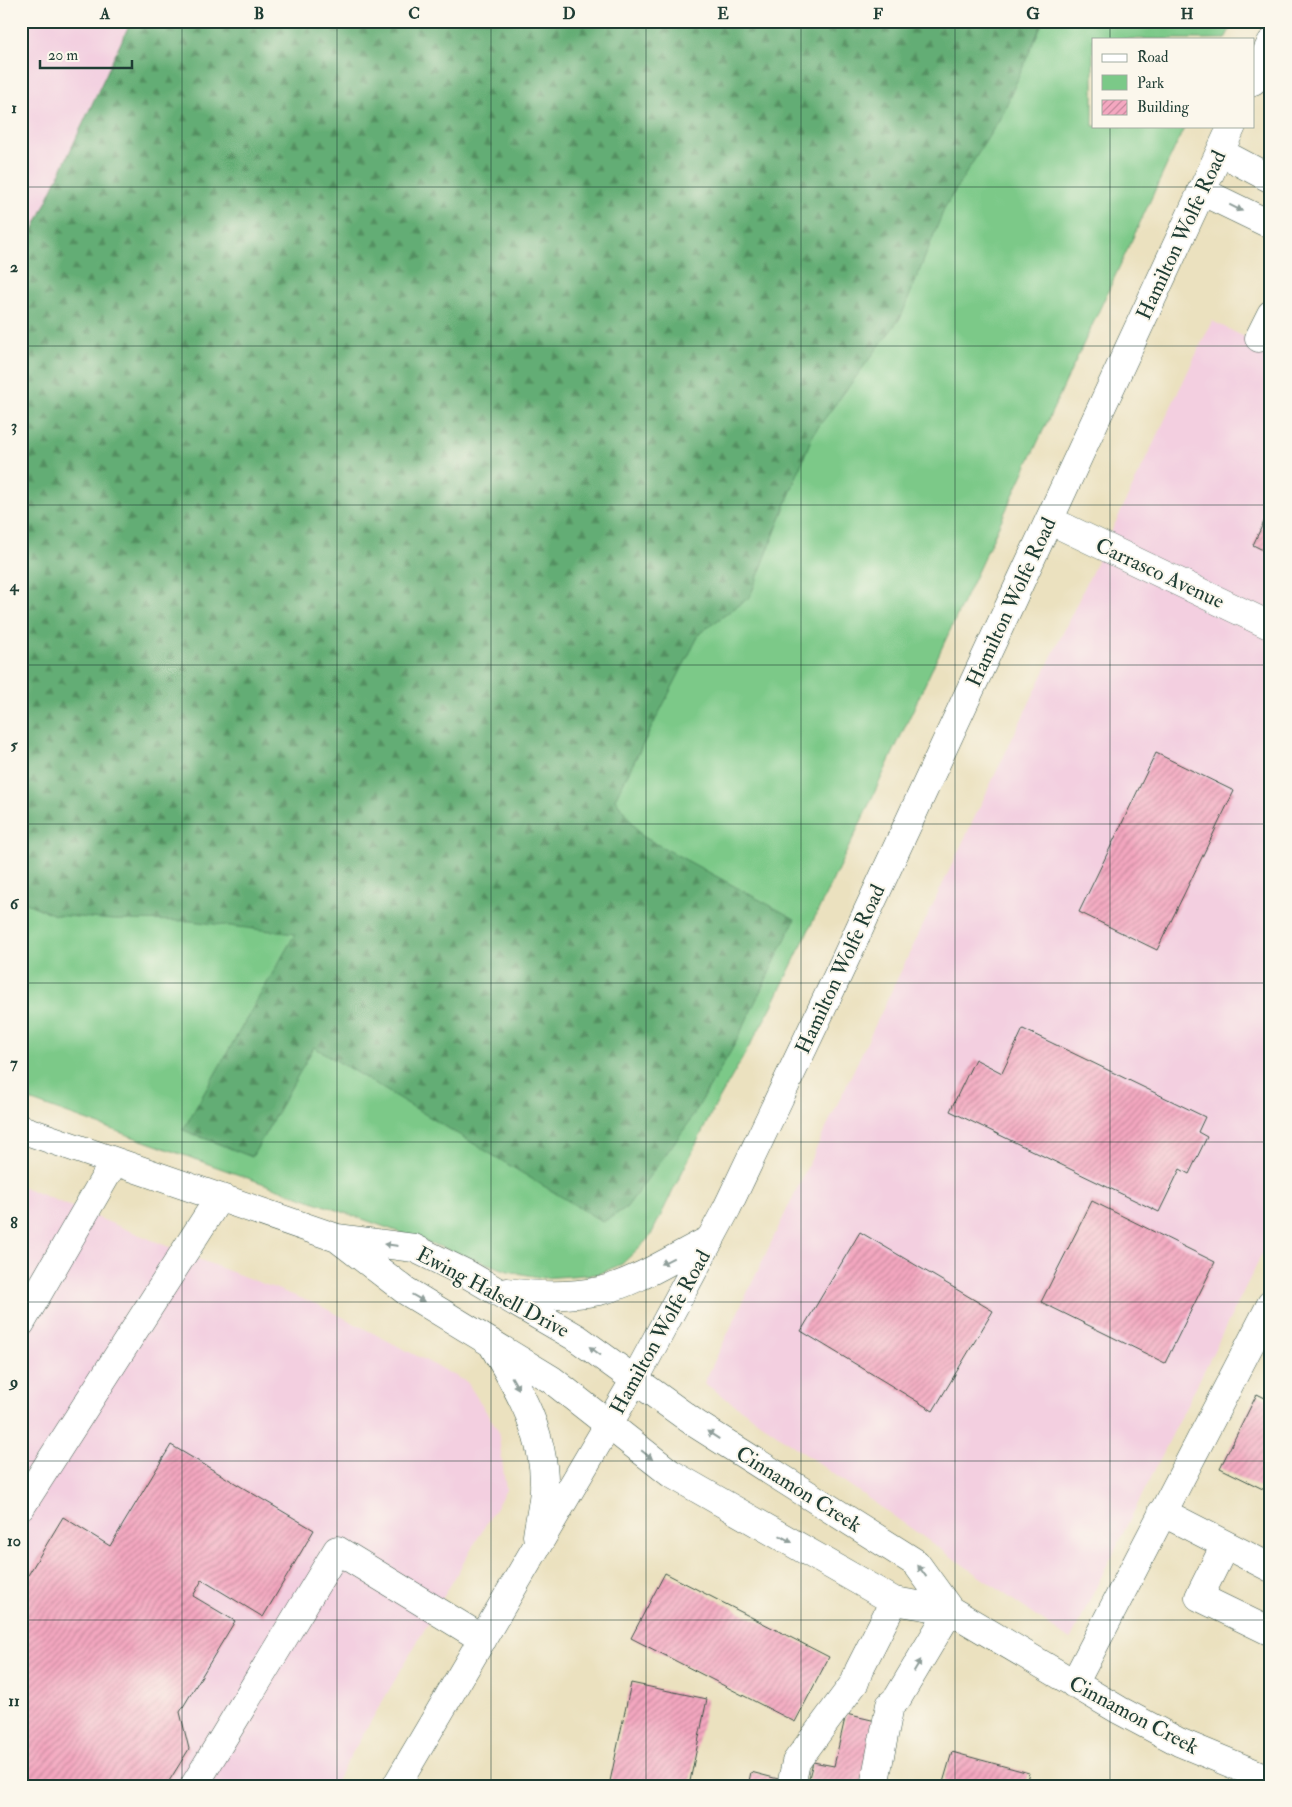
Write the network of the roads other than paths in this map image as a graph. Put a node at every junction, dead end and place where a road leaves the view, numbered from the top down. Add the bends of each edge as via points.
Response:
1 (1271, 43) edge
2 (1254, 79) edge
3 (1231, 128) edge
4 (1220, 152) junction
5 (1271, 179) edge
6 (1200, 191) junction
7 (1271, 225) edge
8 (1049, 520) junction
9 (1271, 626) edge
10 (21, 1129) edge
11 (114, 1162) junction
12 (219, 1198) junction
13 (337, 1238) junction
14 (710, 1239) junction
15 (497, 1291) junction
16 (1271, 1304) edge
17 (21, 1322) edge
18 (490, 1340) junction
19 (634, 1381) junction
20 (609, 1425) junction
21 (21, 1507) edge
22 (1162, 1512) junction
23 (1225, 1544) junction
24 (534, 1553) junction
25 (1271, 1568) edge
26 (894, 1601) junction
27 (950, 1610) junction
28 (1271, 1632) edge
29 (483, 1639) junction
30 (855, 1682) junction
31 (1074, 1684) junction
32 (890, 1705) junction
33 (1271, 1780) edge
34 (194, 1786) edge
35 (396, 1786) edge
36 (791, 1786) edge
37 (874, 1786) edge

1 - 2 street
3 - 4 street, Hamilton Wolfe Road
4 - 5 street
4 - 6 street, Hamilton Wolfe Road
6 -> 7 street
6 - 8 street, Hamilton Wolfe Road
8 - 9 street, Carrasco Avenue
8 - 14 street, Hamilton Wolfe Road via 840,970
10 - 11 street, Ewing Halsell Drive
11 - 12 street, Ewing Halsell Drive
11 - 17 street
12 - 13 street, Ewing Halsell Drive
12 - 21 street
15 -> 13 street, Ewing Halsell Drive via 414,1248
13 -> 18 street, Ewing Halsell Drive via 406,1291
14 -> 15 street via 599,1291 543,1297
14 - 19 street, Hamilton Wolfe Road
19 -> 15 street, Ewing Halsell Drive via 577,1338
16 - 22 street
18 - 20 street, Ewing Halsell Drive via 552,1380
18 -> 24 street via 529,1411 542,1450 544,1491
19 - 20 street, Hamilton Wolfe Road
27 -> 19 street, Cinnamon Creek via 916,1563 696,1424
20 - 24 street, Hamilton Wolfe Road
20 -> 26 street, Cinnamon Creek via 670,1473
22 - 23 street
22 - 31 street
23 - 25 street
23 - 28 street via 1199,1597
24 - 29 street, Hamilton Wolfe Road
26 - 27 street, Cinnamon Creek
26 - 30 street via 858,1670
27 - 31 street, Cinnamon Creek
32 -> 27 street via 897,1699
29 - 34 street via 337,1550
29 - 35 street, Hamilton Wolfe Road
30 - 32 street via 859,1689
30 - 36 street via 796,1762
31 - 33 street, Cinnamon Creek via 1178,1742
32 - 37 street

